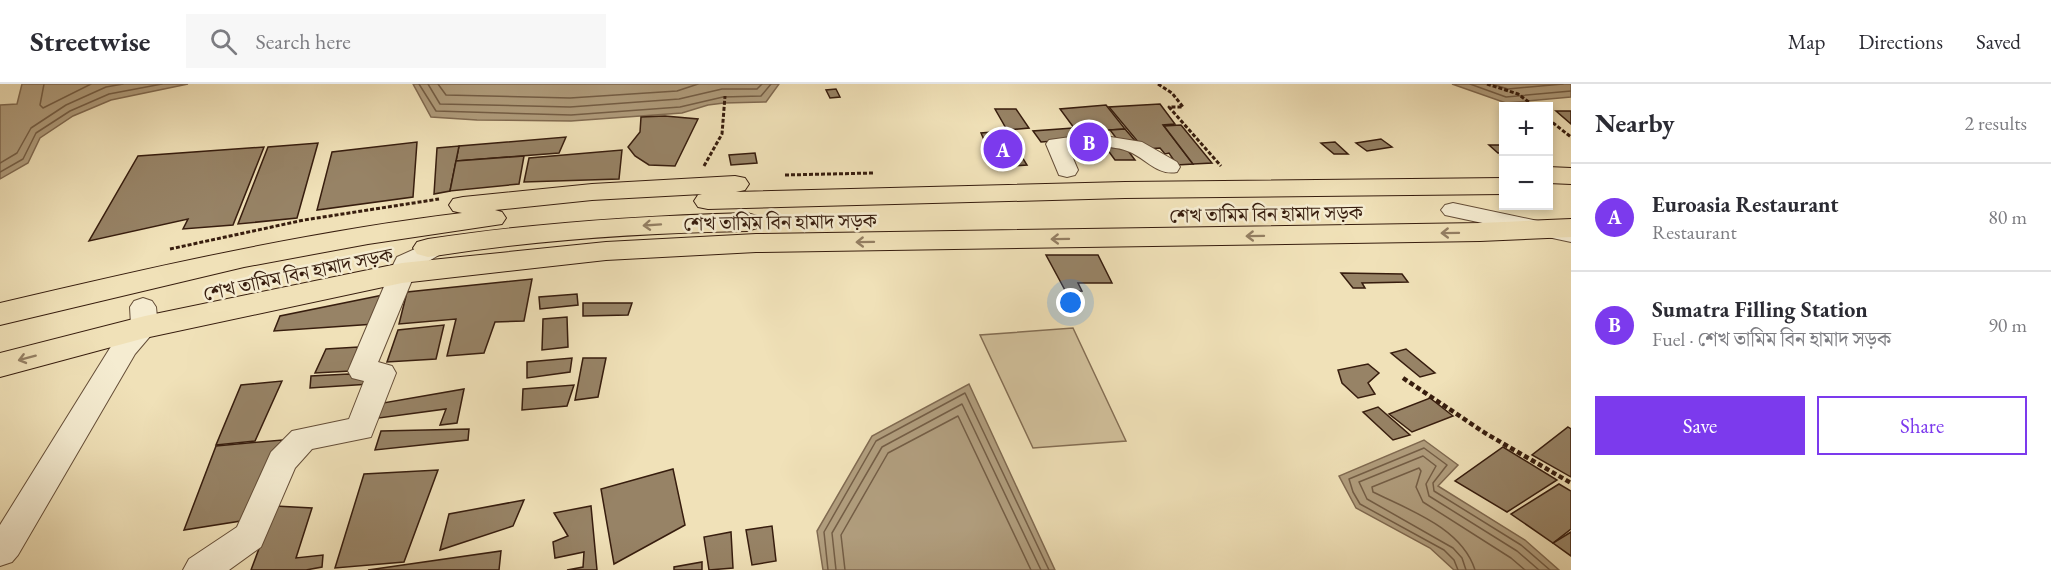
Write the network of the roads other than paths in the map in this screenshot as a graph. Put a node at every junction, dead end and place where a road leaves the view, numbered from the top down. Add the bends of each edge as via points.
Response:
1 (1169, 167) dead end
2 (1067, 170) dead end
3 (1499, 175) edge
4 (1553, 175) edge
5 (1571, 176) edge
6 (1499, 186) edge
7 (1553, 186) edge
8 (1571, 186) edge
9 (1571, 209) edge
10 (1453, 210) junction
11 (1571, 228) edge
12 (1534, 229) junction
13 (1571, 236) edge
14 (435, 247) junction
15 (402, 273) junction
16 (0, 298) edge
17 (0, 314) edge
18 (144, 317) junction
19 (0, 342) edge
20 (0, 365) edge
21 (0, 551) edge
22 (201, 570) edge

1 - 2 street via 1135,146 1092,140 1056,144
3 - 16 main road via 731,184 592,192 439,208 316,227
4 - 5 main road
6 - 17 main road, শেখ তামিম বিন হামাদ সড়ক via 1125,190 659,202 577,208 436,223 228,260
7 - 8 main road
9 - 10 main road, শেখ তামিম বিন হামাদ সড়ক
10 - 12 street
10 -> 14 main road, শেখ তামিম বিন হামাদ সড়ক via 669,224 581,229
11 - 12 main road
12 - 13 street
12 -> 15 main road via 756,243 606,251
14 - 15 street via 406,263
14 - 18 main road, শেখ তামিম বিন হামাদ সড়ক via 327,266
15 - 18 main road
15 - 22 street via 364,360 362,371 382,373 360,429 303,439 282,461 249,537
18 - 19 main road, শেখ তামিম বিন হামাদ সড়ক
18 -> 20 main road
18 - 21 street

